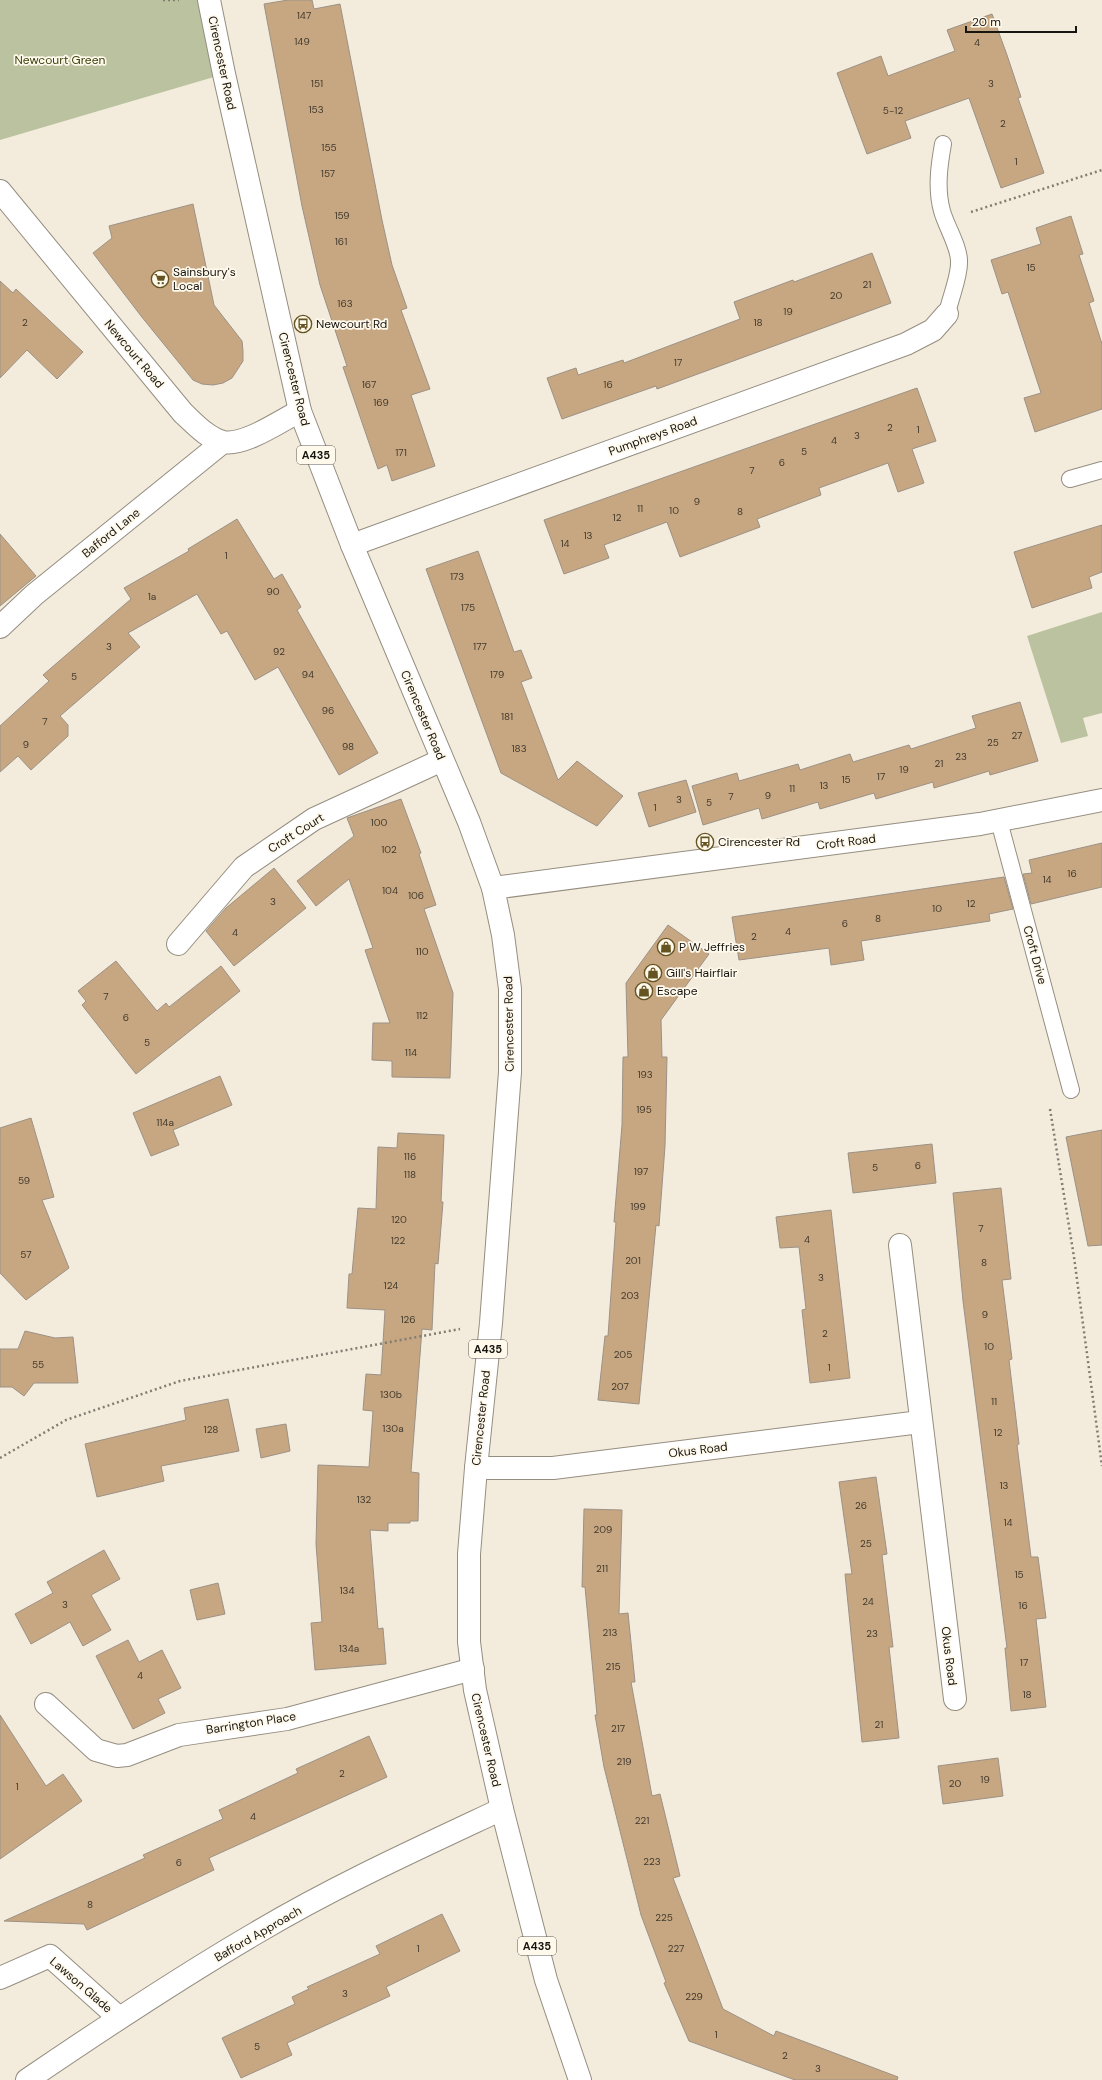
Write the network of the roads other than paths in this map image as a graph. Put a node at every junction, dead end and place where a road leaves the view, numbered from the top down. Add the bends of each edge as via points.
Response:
1 (209, 0) edge
2 (943, 144) dead end
3 (0, 191) edge
4 (947, 314) joint
5 (300, 411) junction
6 (223, 442) junction
7 (1102, 470) edge
8 (1070, 479) dead end
9 (352, 546) junction
10 (0, 627) edge
11 (442, 760) junction
12 (1102, 800) edge
13 (999, 821) junction
14 (493, 888) junction
15 (178, 944) dead end
16 (1071, 1090) dead end
17 (900, 1245) dead end
18 (920, 1422) junction
19 (476, 1468) junction
20 (472, 1669) junction
21 (955, 1699) dead end
22 (46, 1704) dead end
23 (502, 1809) junction
24 (0, 1978) edge
25 (118, 2017) junction
26 (27, 2080) edge
27 (580, 2080) edge

1 - 5 street, Cirencester Road / A435
2 - 4 lane via 938,183 942,211 960,259
3 - 6 street, Newcourt Road via 183,413 205,433
4 - 9 street, Pumphreys Road via 933,330 906,344
5 - 6 street via 246,440
5 - 9 street, Cirencester Road / A435
6 - 10 street, Bafford Lane via 34,595
7 - 8 lane
9 - 11 street, Cirencester Road / A435
11 - 14 street, Cirencester Road / A435 via 469,822
11 - 15 street, Croft Court via 314,819 244,867
12 - 13 street, Croft Road
13 - 14 street, Croft Road
13 - 16 lane, Croft Drive
14 - 19 street, Cirencester Road / A435 via 510,988 509,1098 491,1323
17 - 18 street, Okus Road
18 - 19 street, Okus Road via 552,1468
18 - 21 street, Okus Road
19 - 20 street, Cirencester Road / A435 via 470,1554
20 - 22 street, Barrington Place via 288,1719 179,1735 127,1755 117,1756 96,1750
20 - 23 street, Cirencester Road / A435
23 - 25 street, Bafford Approach via 375,1869 257,1932
23 - 27 street, Cirencester Road / A435 via 546,1980
24 - 25 street, Lawson Glade via 50,1956
25 - 26 street, Bafford Approach

